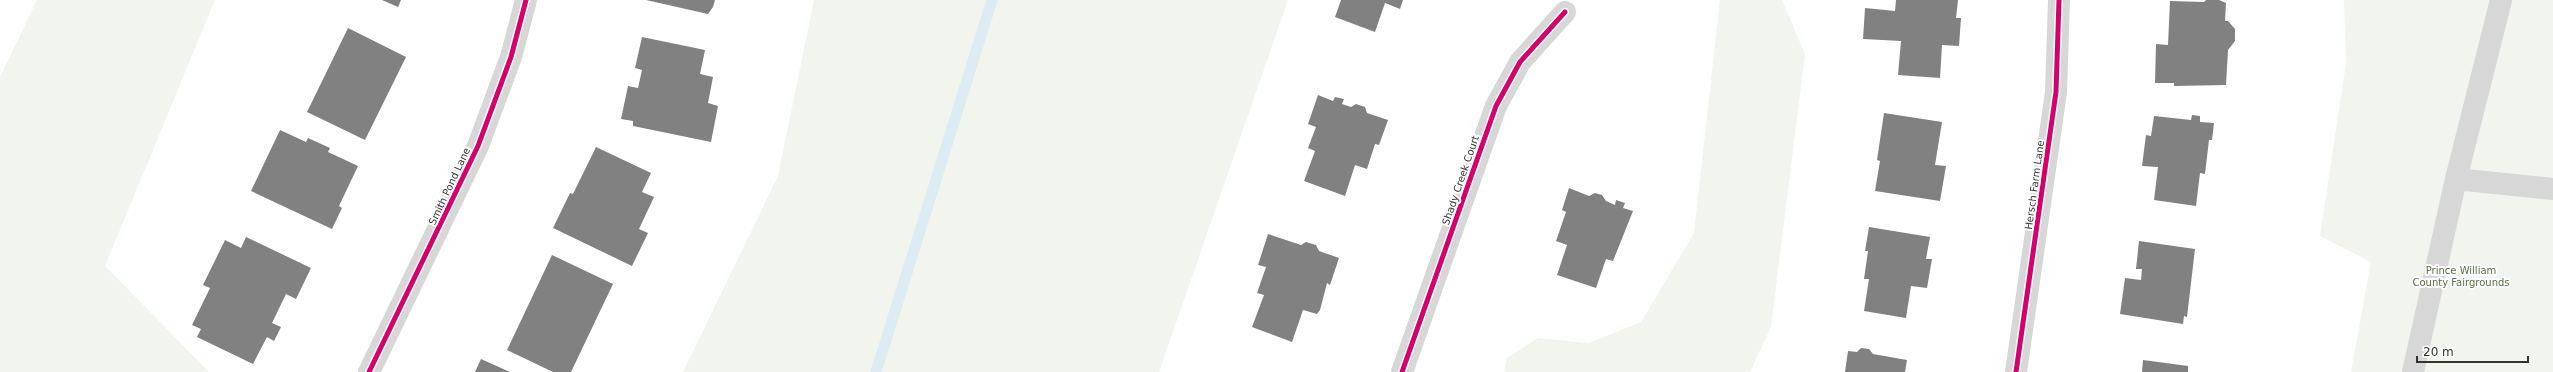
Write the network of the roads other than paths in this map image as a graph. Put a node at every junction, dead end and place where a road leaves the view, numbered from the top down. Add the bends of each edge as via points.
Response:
1 (526, 0) edge
2 (2060, 0) edge
3 (2501, 0) edge
4 (1565, 12) dead end
5 (2456, 179) junction
6 (2553, 190) edge
7 (369, 372) edge
8 (1402, 372) edge
9 (2016, 372) edge
10 (2412, 372) edge

1 - 7 street, Smith Pond Lane via 511,57 478,146
2 - 9 street, Hersch Farm Lane via 2056,92
3 - 5 street
4 - 8 street, Shady Creek Court via 1520,62 1496,106
5 - 6 street
5 - 10 street

